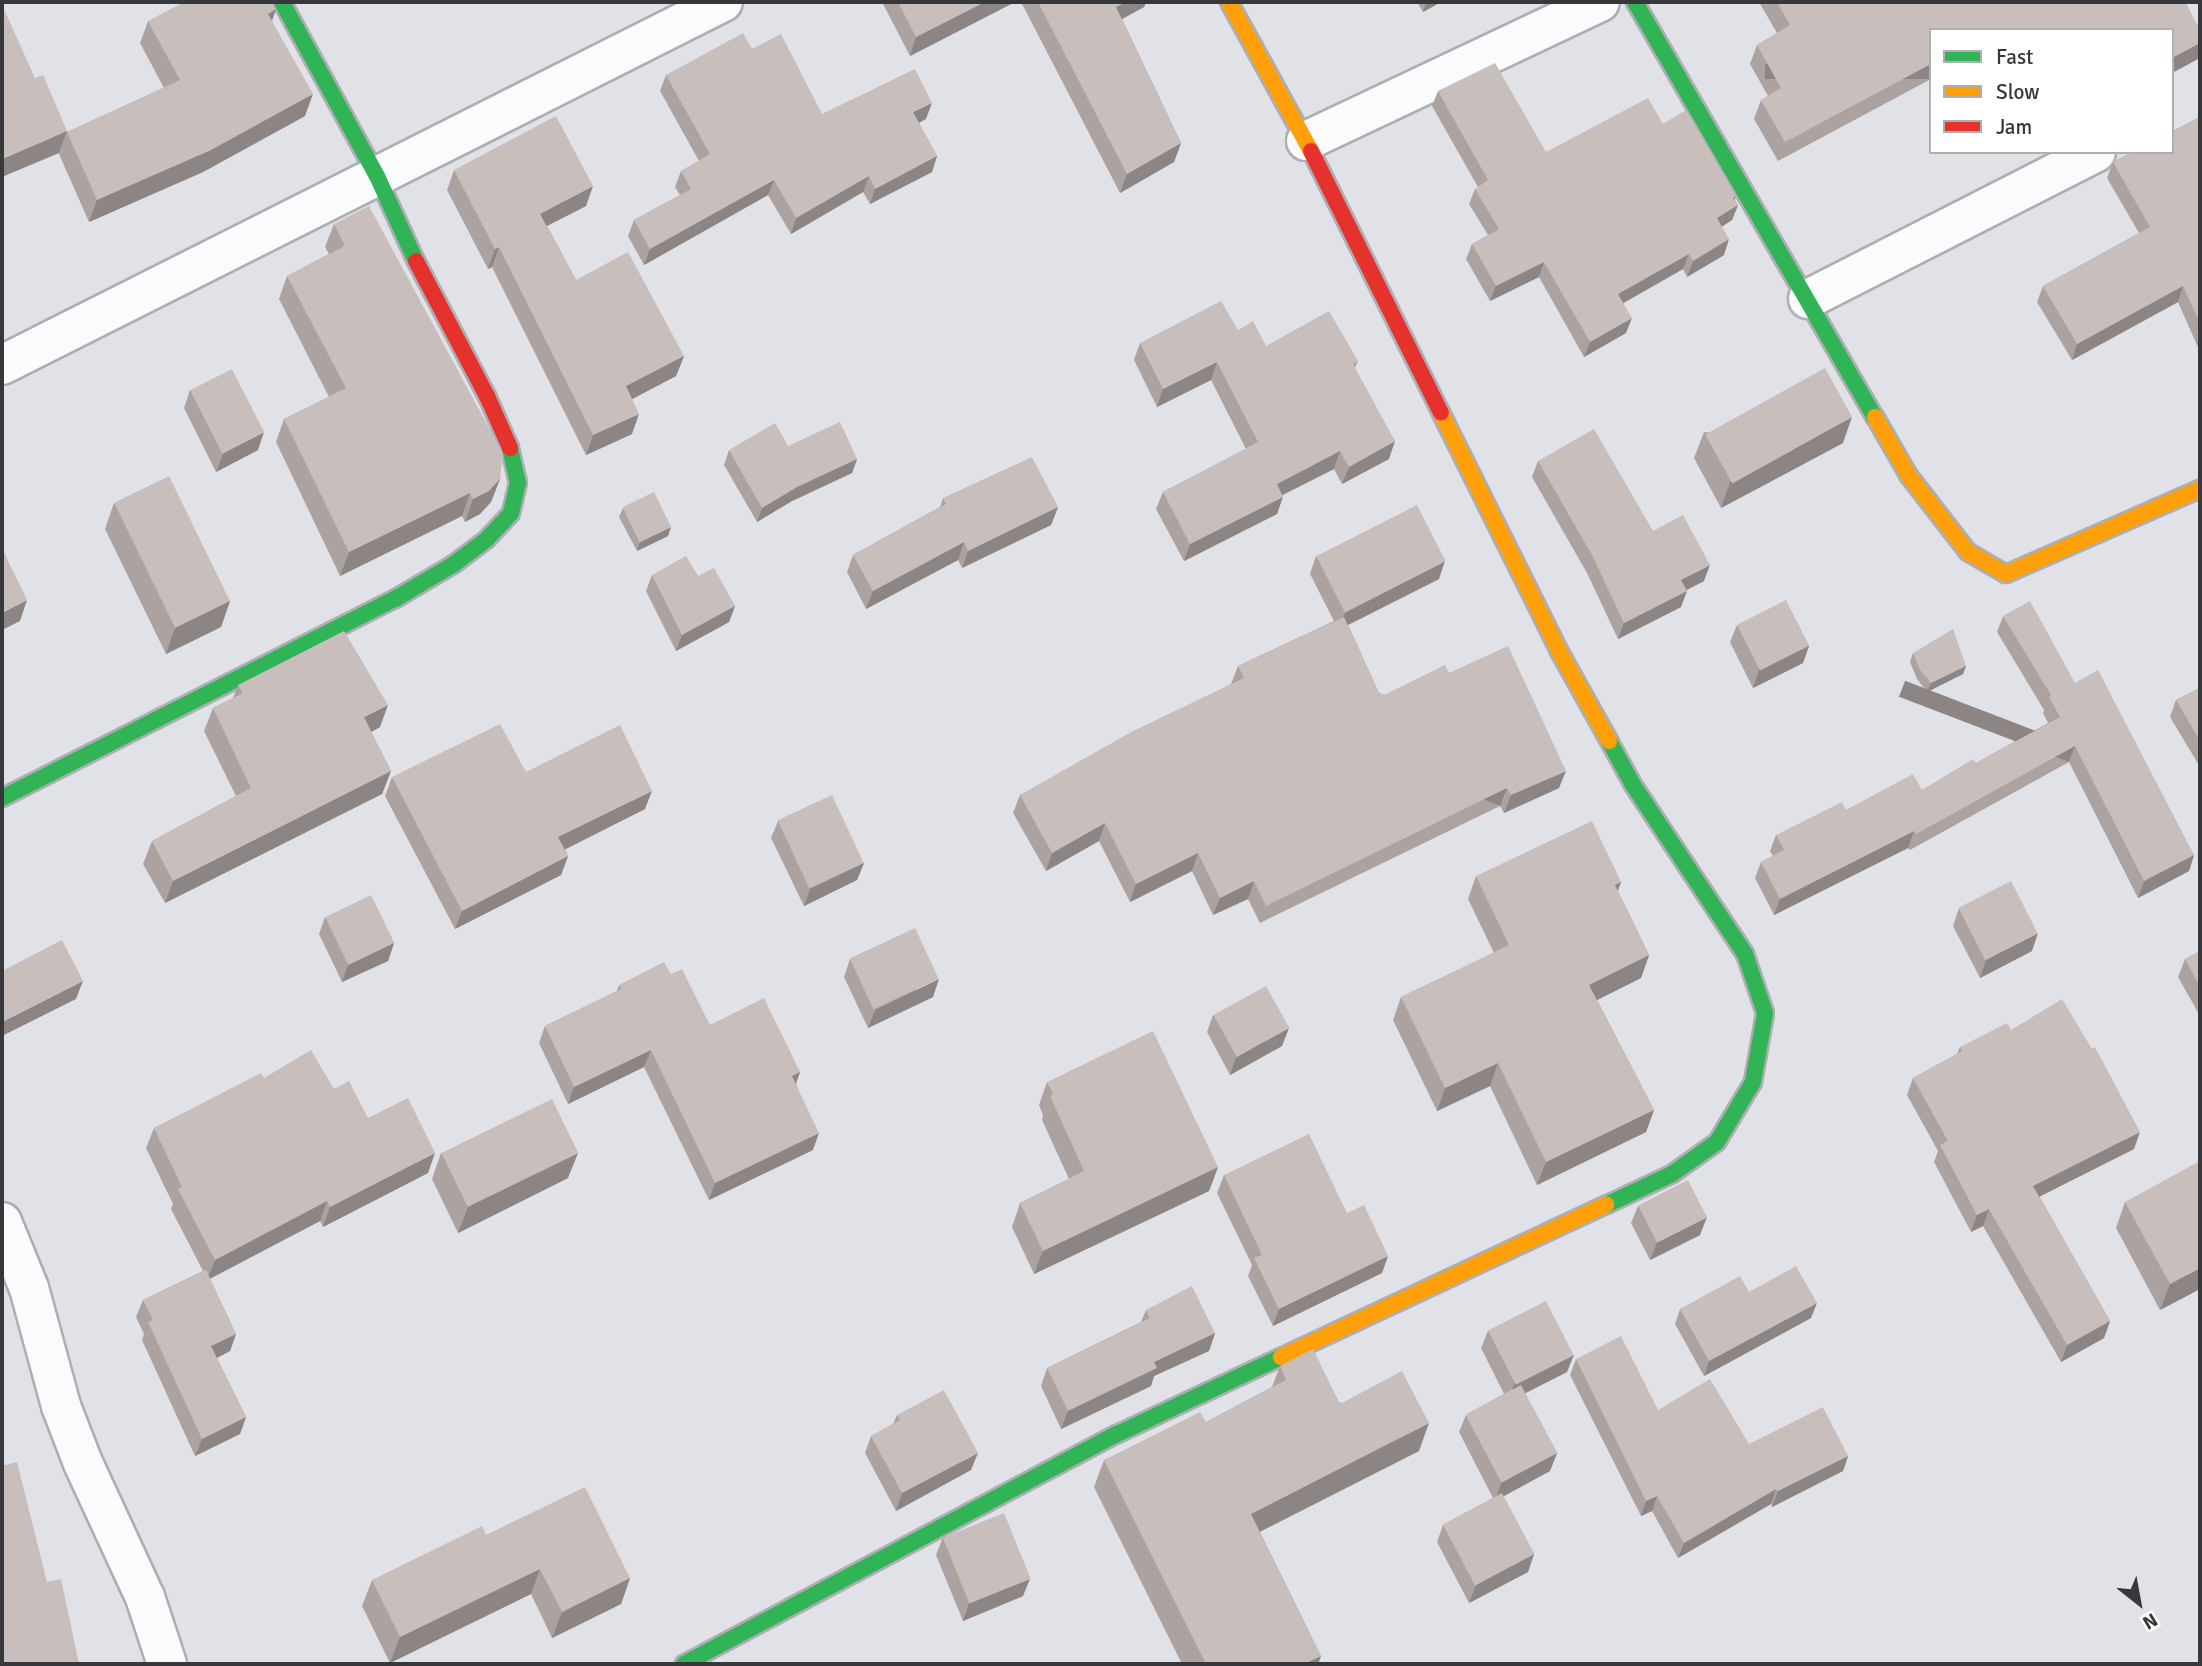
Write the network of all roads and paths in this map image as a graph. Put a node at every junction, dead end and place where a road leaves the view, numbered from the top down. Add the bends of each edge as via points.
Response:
1 (282, 2) edge
2 (723, 2) edge
3 (1229, 2) edge
4 (1600, 2) edge
5 (1635, 2) edge
6 (1306, 141) junction
7 (2092, 154) edge
8 (377, 176) junction
9 (1808, 299) junction
10 (2, 365) edge
11 (2200, 489) edge
12 (2, 798) edge
13 (2, 1222) edge
14 (167, 1664) edge
15 (684, 1664) edge

1 - 8 street
2 - 8 street
3 - 6 street
4 - 6 street
5 - 9 street
6 - 15 street via 1559,651 1632,783 1745,954 1765,1013 1753,1082 1717,1142 1672,1174 1115,1435
7 - 9 street
8 - 10 street
8 - 12 street via 430,293 510,448 518,483 511,513 454,564 395,599
9 - 11 street via 1909,476 1968,552 2006,574
13 - 14 street via 29,1288 61,1406 145,1597

